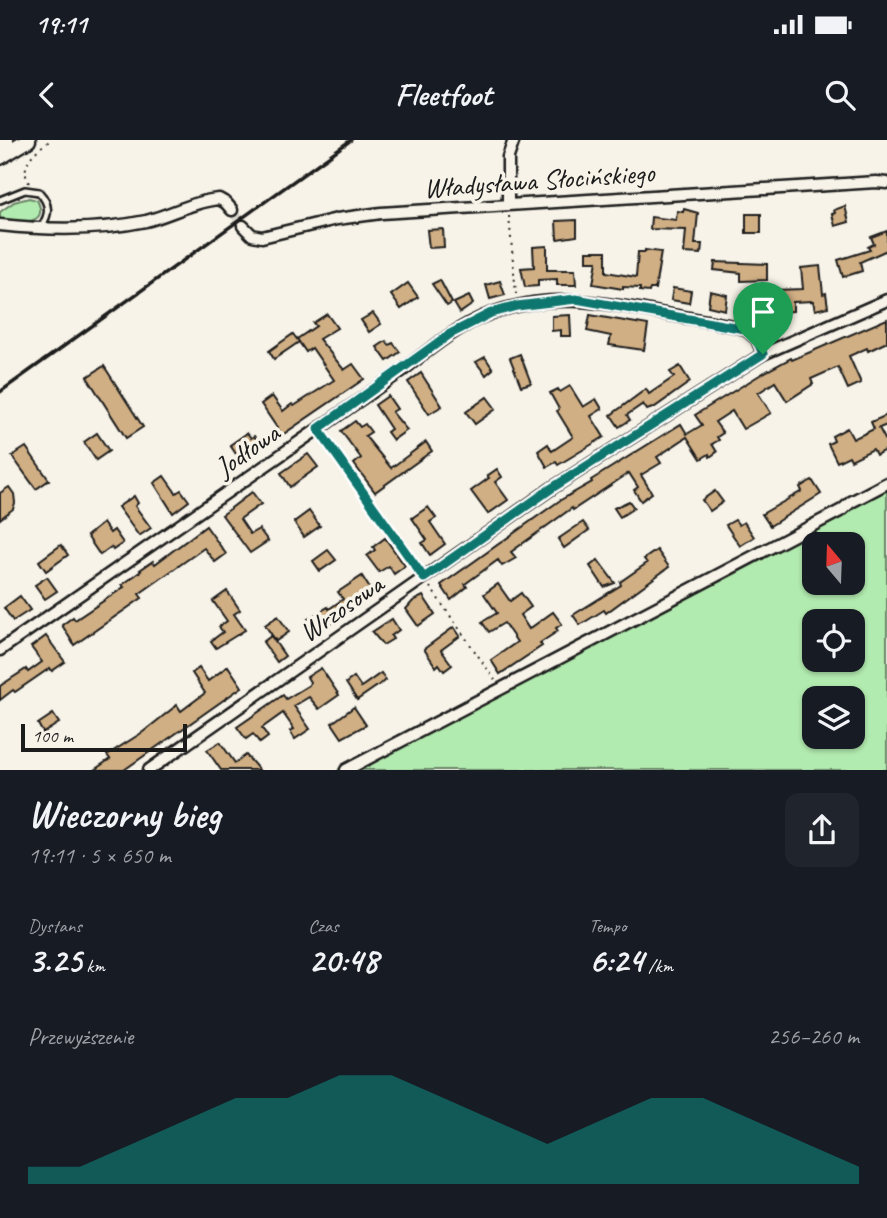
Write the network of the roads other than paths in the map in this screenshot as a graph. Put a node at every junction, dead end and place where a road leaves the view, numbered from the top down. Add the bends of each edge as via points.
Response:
1 (6, 140) edge
2 (28, 140) edge
3 (514, 140) edge
4 (0, 143) edge
5 (0, 157) edge
6 (887, 183) edge
7 (0, 200) edge
8 (508, 204) junction
9 (232, 210) tunnel mouth
10 (0, 225) edge
11 (243, 226) tunnel mouth
12 (39, 229) junction
13 (887, 300) edge
14 (763, 354) junction
15 (887, 483) edge
16 (0, 650) edge
17 (149, 770) edge
18 (346, 770) edge

1 - 4 main road
2 - 5 main road
3 - 8 street via 508,157
6 - 8 street, Władysława Słocińskiego
7 - 12 lane via 32,190 45,199 48,216
8 - 11 street, Władysława Słocińskiego via 361,215 262,237
9 - 12 street via 219,199 144,221
10 - 12 street
13 - 14 street, Wrzosowa
14 - 16 street, Jodłowa via 757,339 745,329 576,299 491,313 450,334
14 - 17 street, Wrzosowa via 552,488
15 - 18 street

